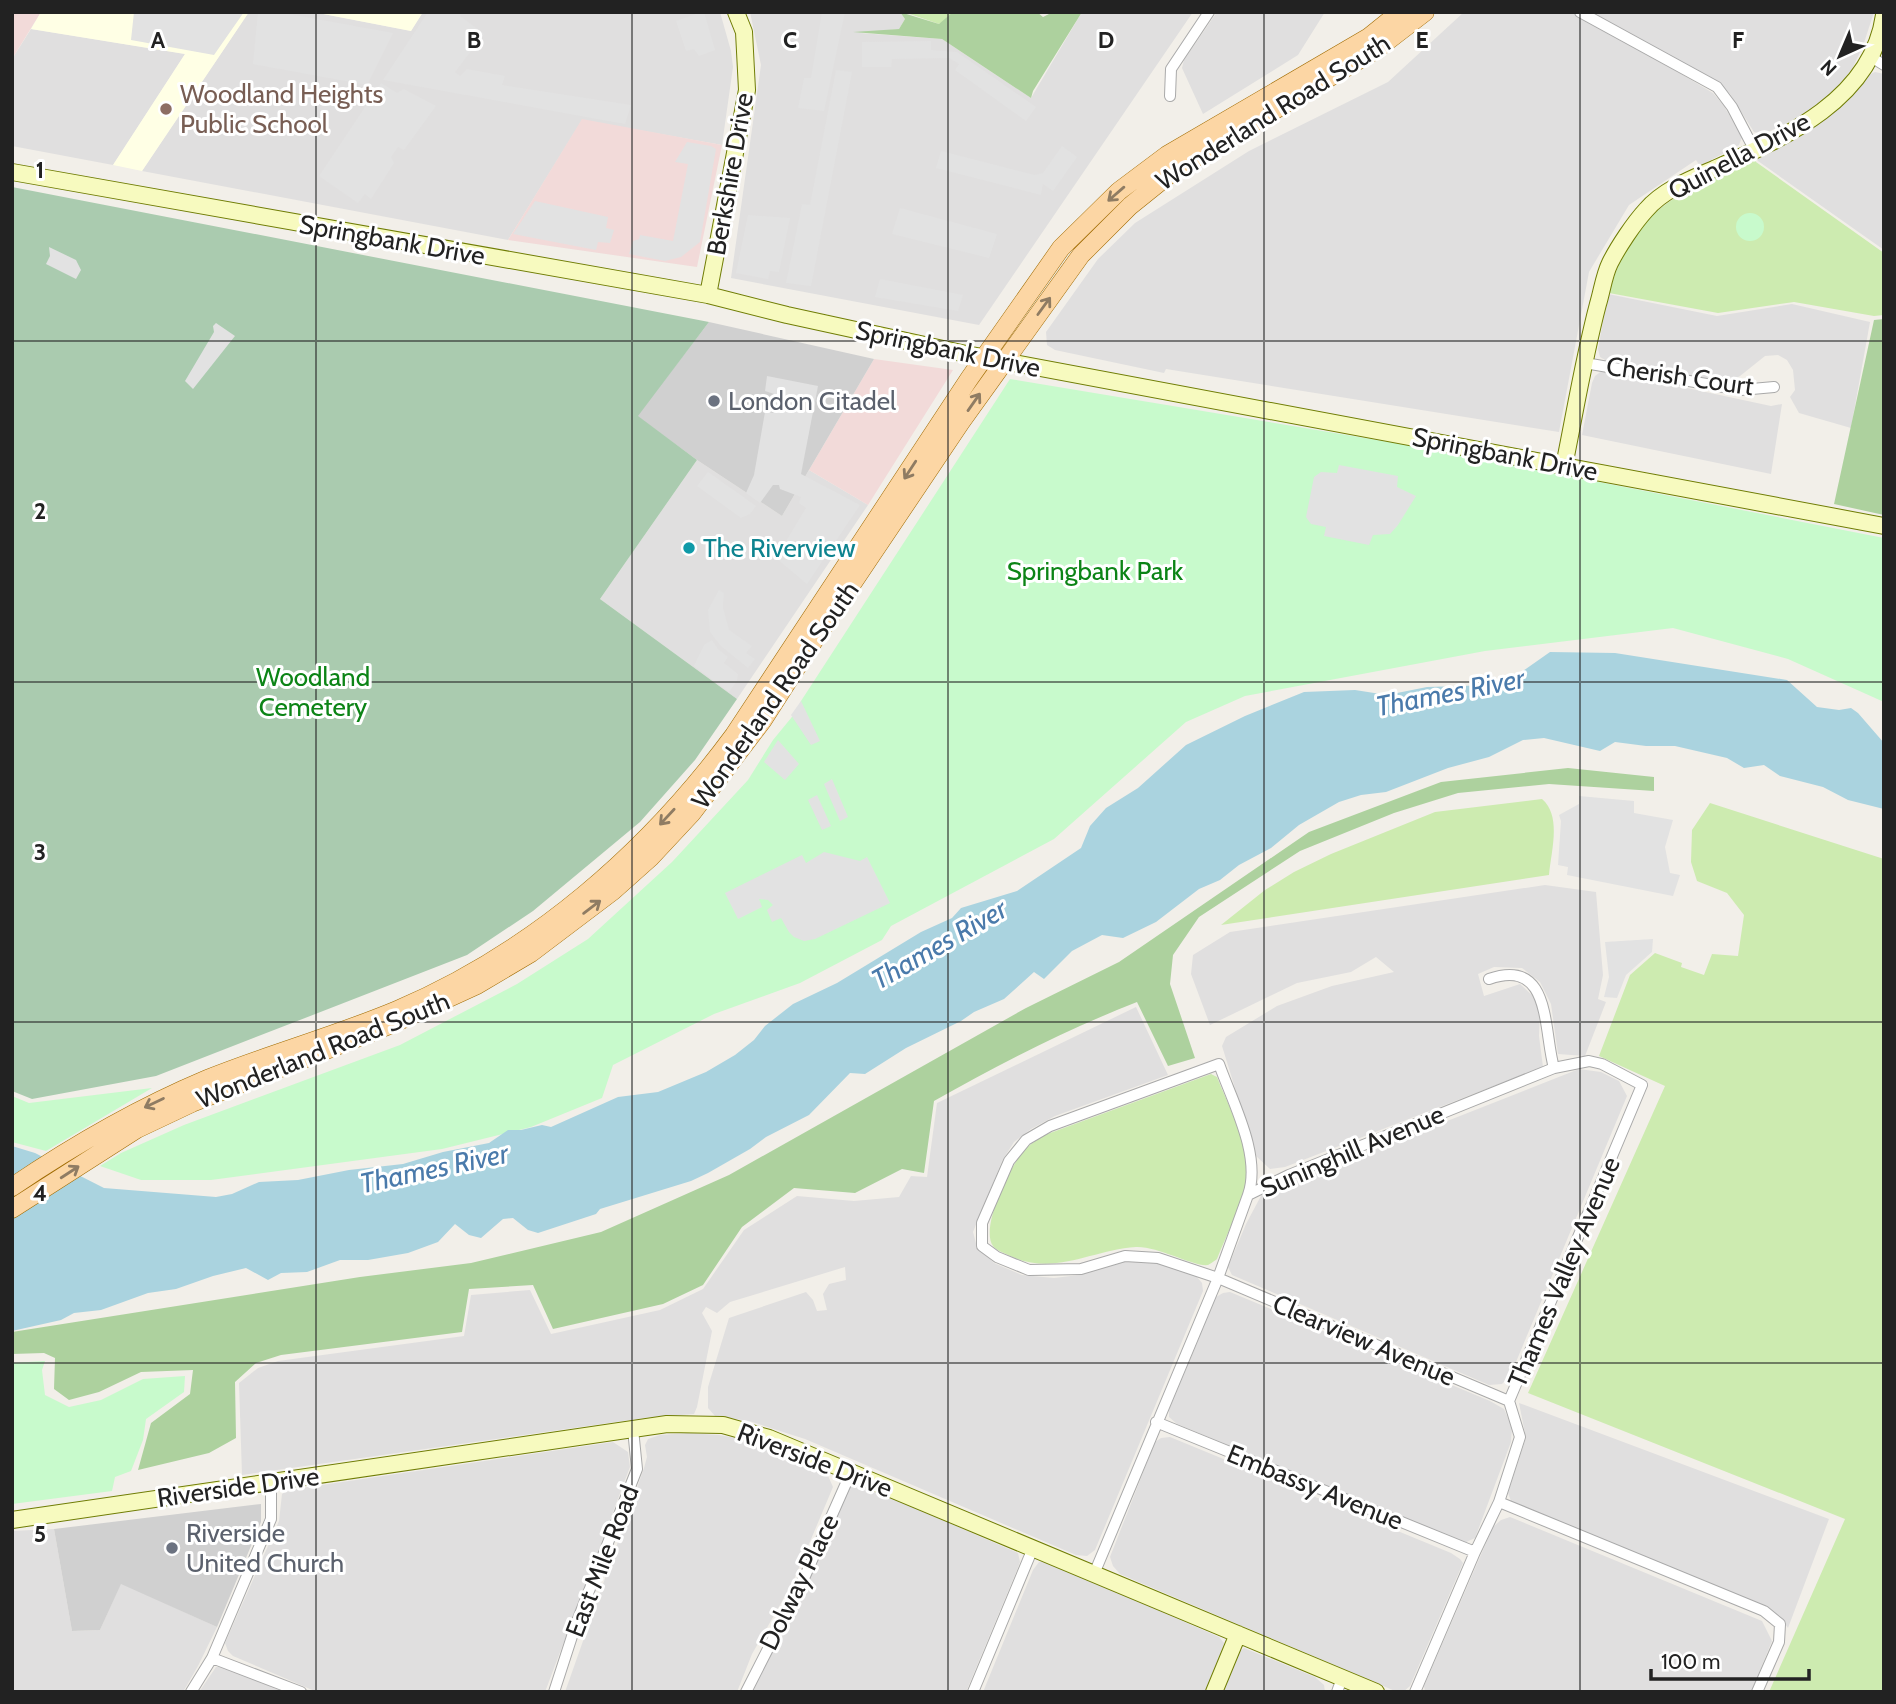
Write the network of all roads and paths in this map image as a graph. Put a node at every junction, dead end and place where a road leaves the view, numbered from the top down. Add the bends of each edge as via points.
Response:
1 (736, 12) edge
2 (1209, 12) edge
3 (1399, 12) edge
4 (1425, 12) edge
5 (1580, 12) edge
6 (1884, 15) edge
7 (1877, 61) edge
8 (1170, 96) dead end
9 (1755, 151) junction
10 (12, 172) edge
11 (708, 295) junction
12 (984, 357) junction
13 (1004, 361) junction
14 (1585, 363) junction
15 (1774, 387) dead end
16 (1564, 466) junction
17 (1884, 526) edge
18 (1489, 979) dead end
19 (1554, 1068) junction
20 (1642, 1085) joint
21 (133, 1122) junction
22 (12, 1187) edge
23 (1248, 1195) junction
24 (12, 1209) edge
25 (1218, 1278) junction
26 (1510, 1401) junction
27 (1156, 1422) junction
28 (633, 1429) junction
29 (851, 1472) junction
30 (271, 1482) junction
31 (1499, 1502) junction
32 (12, 1520) edge
33 (1033, 1548) junction
34 (1475, 1552) junction
35 (1094, 1574) junction
36 (1238, 1634) junction
37 (212, 1658) junction
38 (1340, 1685) edge
39 (191, 1692) edge
40 (302, 1692) edge
41 (554, 1692) edge
42 (746, 1692) edge
43 (973, 1692) edge
44 (1214, 1692) edge
45 (1376, 1692) edge
46 (1415, 1692) edge
47 (1757, 1692) edge

1 - 11 main road, Berkshire Drive via 744,32 747,90
2 - 8 street via 1171,69
3 -> 12 main road, Wonderland Road South via 1369,37 1179,147 1119,191 1060,248
13 -> 4 main road, Wonderland Road South via 1081,255 1130,206 1176,169 1377,49
5 - 9 street via 1717,87
6 - 7 main road, Quinella Drive
7 - 9 main road, Quinella Drive via 1822,112
9 - 14 main road, Quinella Drive via 1677,186 1647,208 1609,264
10 - 11 main road, Springbank Drive
11 - 12 main road, Springbank Drive
12 - 13 main road, Springbank Drive
12 -> 21 main road, Wonderland Road South via 734,735 693,788 618,867 513,947 450,984 396,1010 208,1079
13 - 16 main road, Springbank Drive
21 -> 13 main road, Wonderland Road South via 192,1103 451,998 531,953 613,891 692,813 763,720
14 - 15 street, Cherish Court via 1741,390
14 - 16 main road, Quinella Drive
16 - 17 main road, Springbank Drive
18 - 19 street via 1503,974 1528,981 1538,990
19 - 20 street, Suninghill Avenue via 1589,1061
19 - 23 street, Suninghill Avenue
20 - 26 street, Thames Valley Avenue
21 - 22 main road via 84,1141
24 -> 21 main road
23 - 25 street, Suninghill Avenue
23 - 25 street, Clearview Avenue via 1253,1170 1250,1149 1219,1064 1050,1126 1026,1140 1009,1161 982,1223 982,1246 1029,1270 1081,1269 1136,1256 1158,1258
25 - 26 street, Clearview Avenue
25 - 27 street, Suninghill Avenue
26 - 31 street, Thames Valley Avenue via 1520,1437
27 - 34 street, Embassy Avenue
27 - 35 street, Suninghill Avenue
28 - 29 main road, Riverside Drive via 667,1424 723,1426 769,1438
28 - 30 main road, Riverside Drive
28 - 41 street, East Mile Road via 637,1469
29 - 33 main road, Riverside Drive
29 - 42 street, Dolway Place
30 - 32 main road, Riverside Drive
30 - 37 street via 271,1520
31 - 34 street, Thames Valley Avenue
31 - 47 street via 1764,1611 1780,1624 1779,1642
33 - 35 main road, Riverside Drive
33 - 43 street
34 - 46 street, Thames Valley Avenue
35 - 36 main road, Riverside Drive
36 - 38 main road, Riverside Drive
36 - 44 main road
37 - 39 street
37 - 40 street
38 - 45 main road, Riverside Drive

